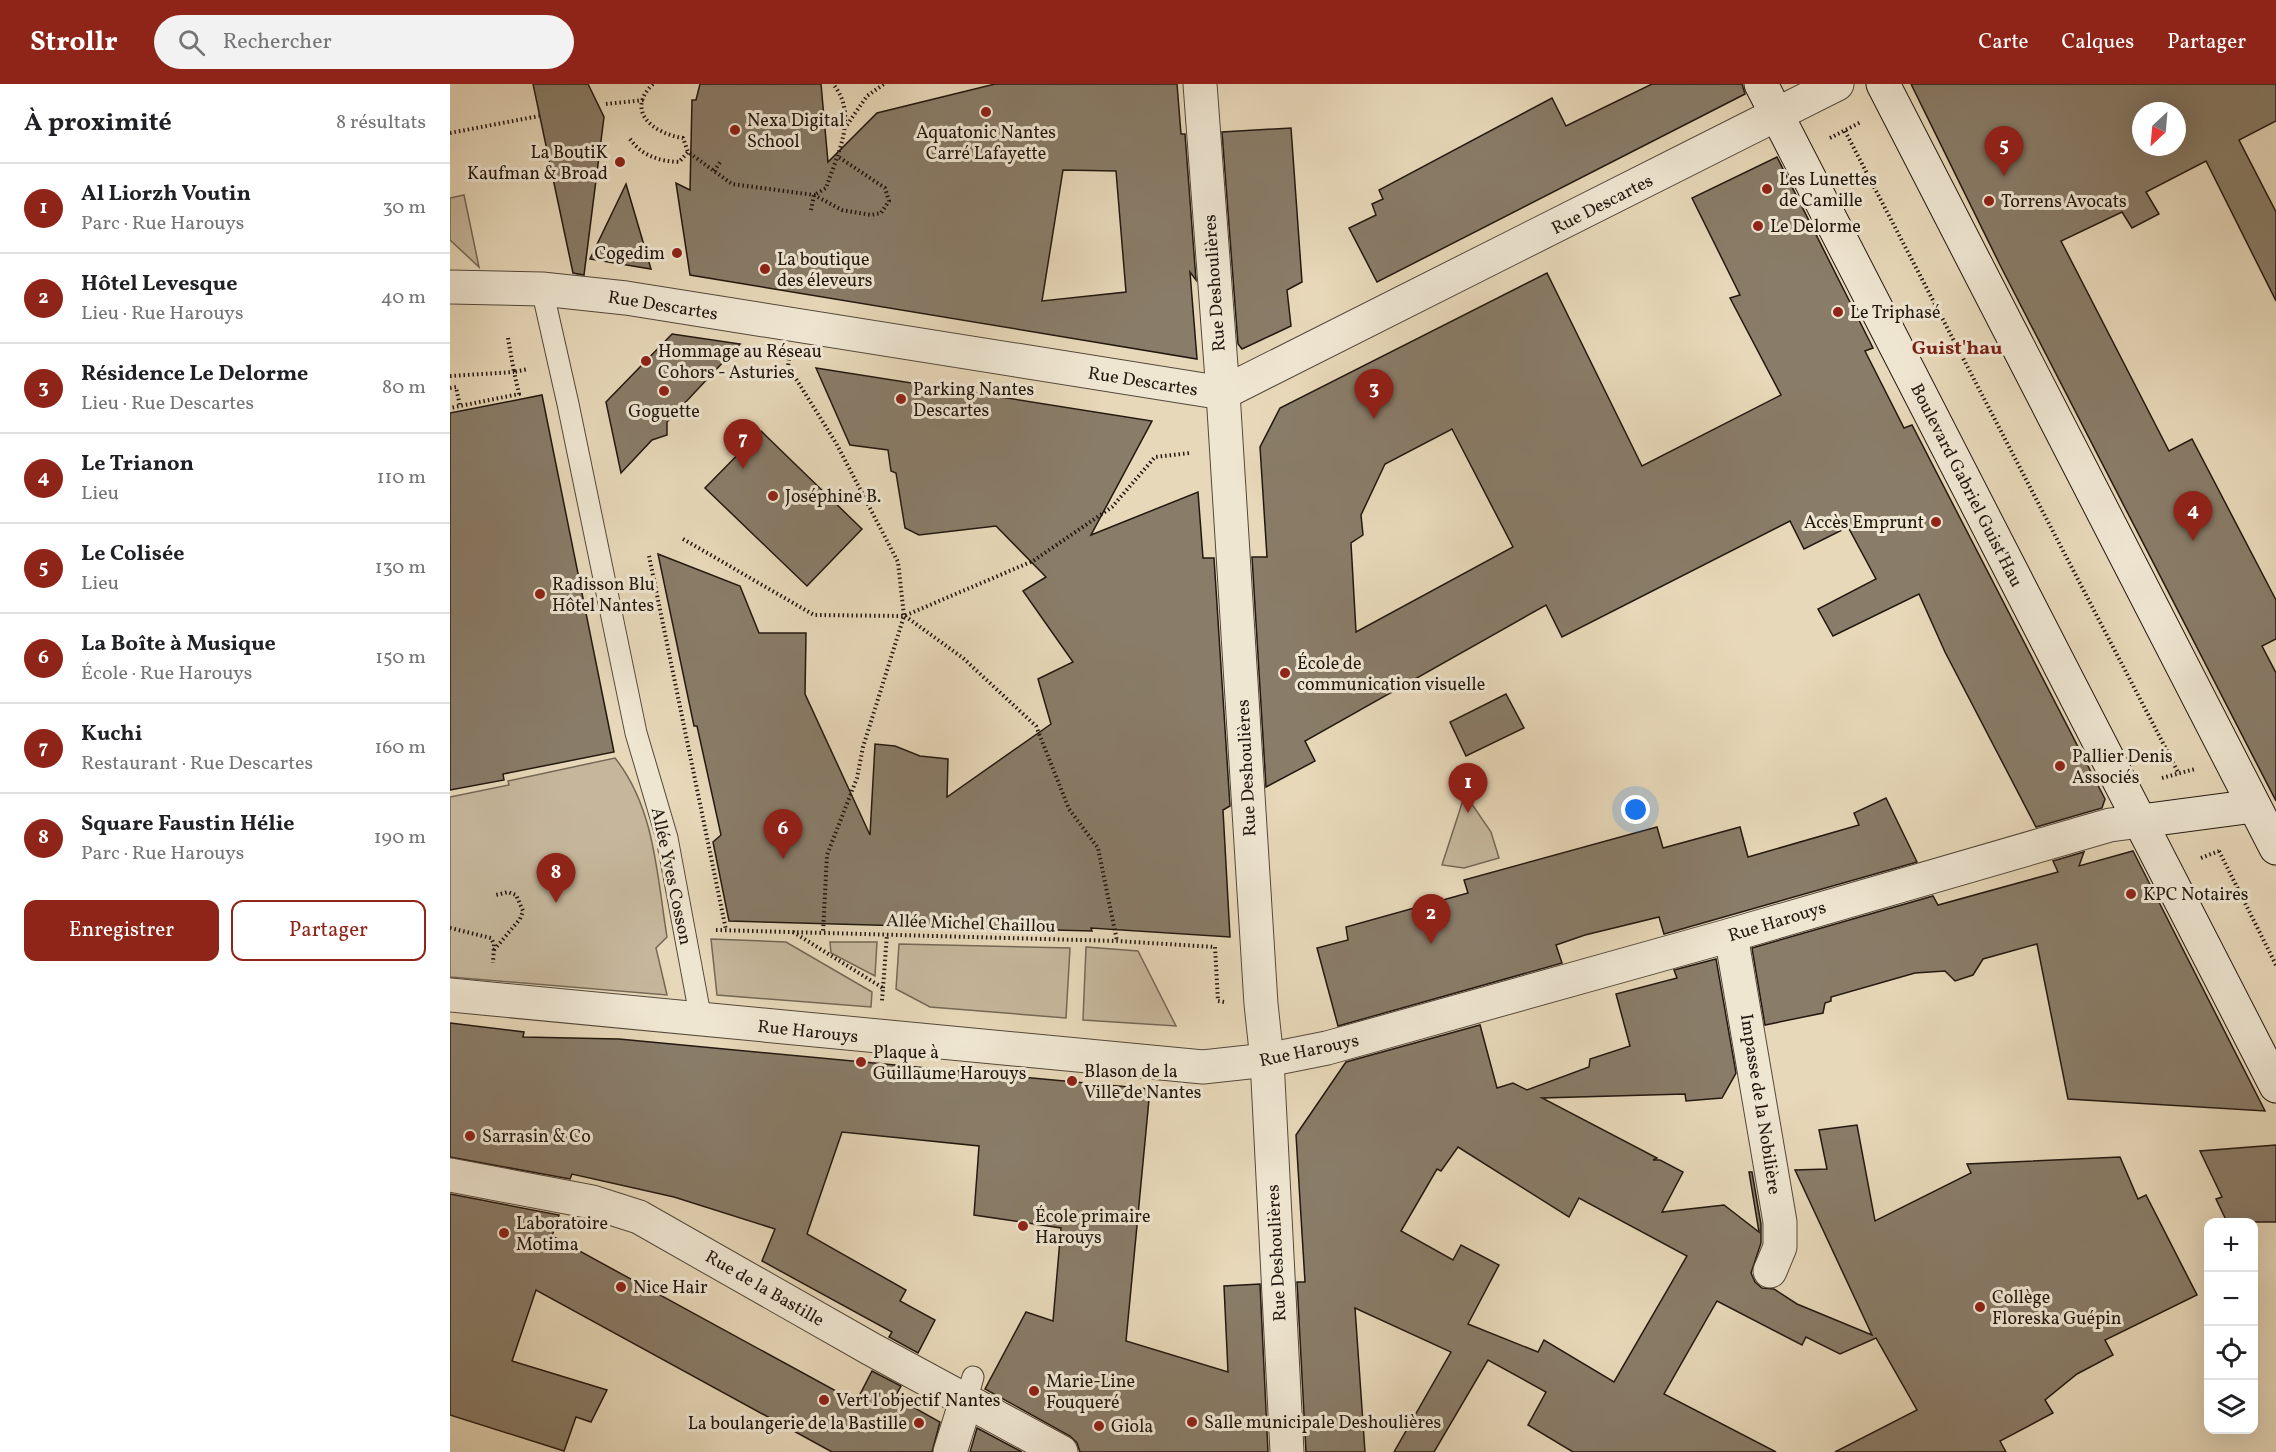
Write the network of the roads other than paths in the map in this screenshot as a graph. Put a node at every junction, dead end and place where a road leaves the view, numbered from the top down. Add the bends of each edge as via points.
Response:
1 (1200, 84) edge
2 (1761, 84) edge
3 (1837, 84) edge
4 (1888, 95) edge
5 (1777, 116) junction
6 (450, 287) edge
7 (542, 289) junction
8 (1223, 393) junction
9 (2141, 820) junction
10 (2269, 823) edge
11 (1731, 935) junction
12 (450, 995) edge
13 (701, 1020) junction
14 (1267, 1060) junction
15 (2276, 1086) edge
16 (450, 1175) edge
17 (1770, 1271) dead end
18 (970, 1389) junction
19 (950, 1452) edge
20 (1061, 1452) edge
21 (1287, 1452) edge

1 - 8 street, Rue Deshoulières
2 - 5 street, Boulevard Gabriel Guist'Hau
3 - 5 street, Rue Descartes
4 - 10 street via 2231,760
5 - 8 street, Rue Descartes
5 - 9 street, Boulevard Gabriel Guist'Hau
6 - 7 street, Rue Descartes
7 - 8 street, Rue Descartes via 626,298
7 - 13 lane, Allée Yves Cosson via 636,733 667,838
8 - 14 street, Rue Deshoulières via 1259,986
9 - 10 street
9 - 11 street, Rue Harouys via 2110,825
9 - 15 street, Boulevard Gabriel Guist'Hau
11 - 14 street, Rue Harouys via 1327,1048
11 - 17 street, Impasse de la Nobilière via 1780,1222 1780,1247
12 - 13 street, Rue Harouys
13 - 14 street, Rue Harouys via 1203,1067
14 - 21 street, Rue Deshoulières
16 - 18 street, Rue de la Bastille via 592,1202 639,1217
18 - 19 street
18 - 20 street, Rue de la Bastille

